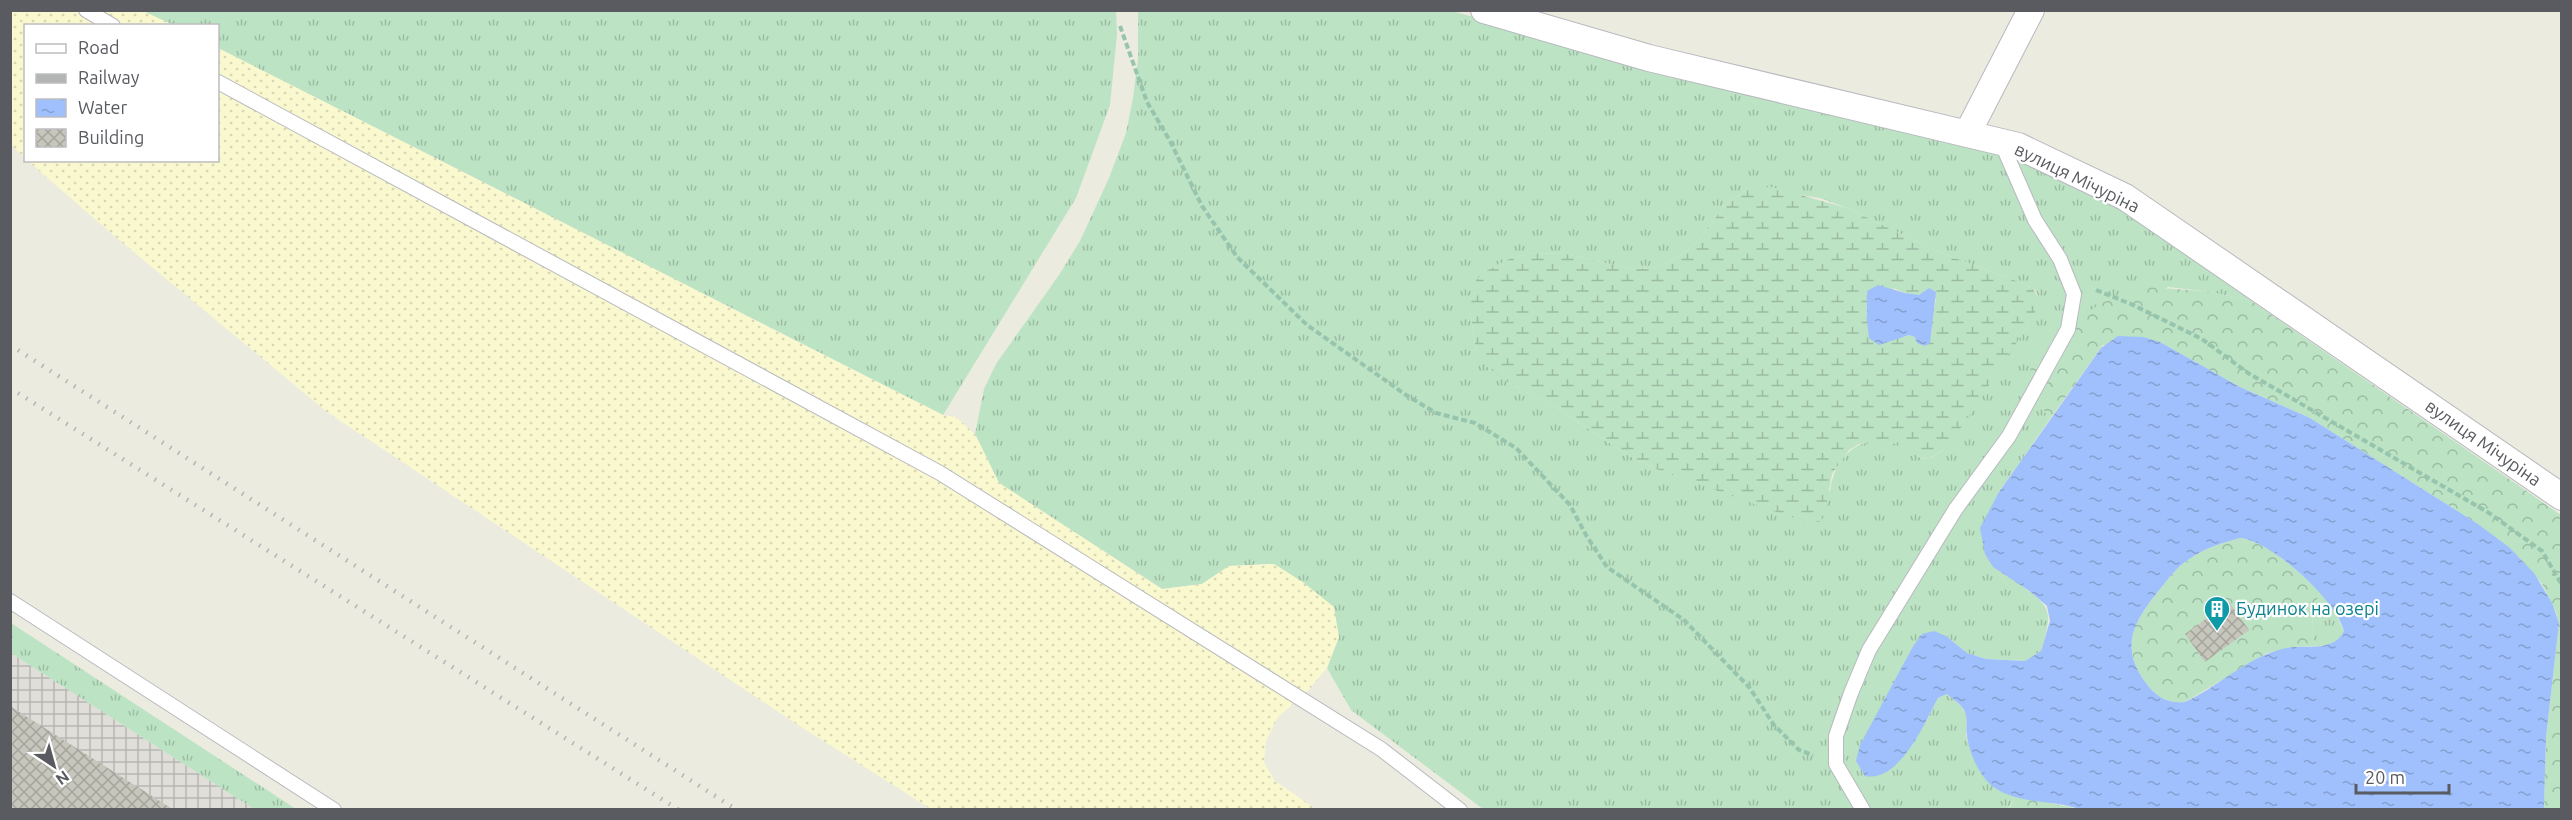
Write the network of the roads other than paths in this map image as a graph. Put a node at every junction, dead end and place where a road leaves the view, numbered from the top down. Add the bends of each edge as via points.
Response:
1 (86, 10) edge
2 (1484, 10) edge
3 (2031, 10) edge
4 (110, 24) edge
5 (219, 83) edge
6 (1967, 134) junction
7 (2001, 142) junction
8 (2562, 497) edge
9 (10, 601) edge
10 (334, 810) edge
11 (1460, 810) edge
12 (1863, 810) edge

1 - 4 lane
2 - 6 street, вулиця Мічуріна via 1649,58
3 - 6 street
5 - 11 lane via 940,473 1381,749
6 - 7 street, вулиця Мічуріна
7 - 8 street, вулиця Мічуріна via 2018,146 2125,197
7 - 12 lane via 2035,220 2060,259 2074,294 2068,329 2009,436 1955,510 1869,650 1836,736 1836,764
9 - 10 lane

